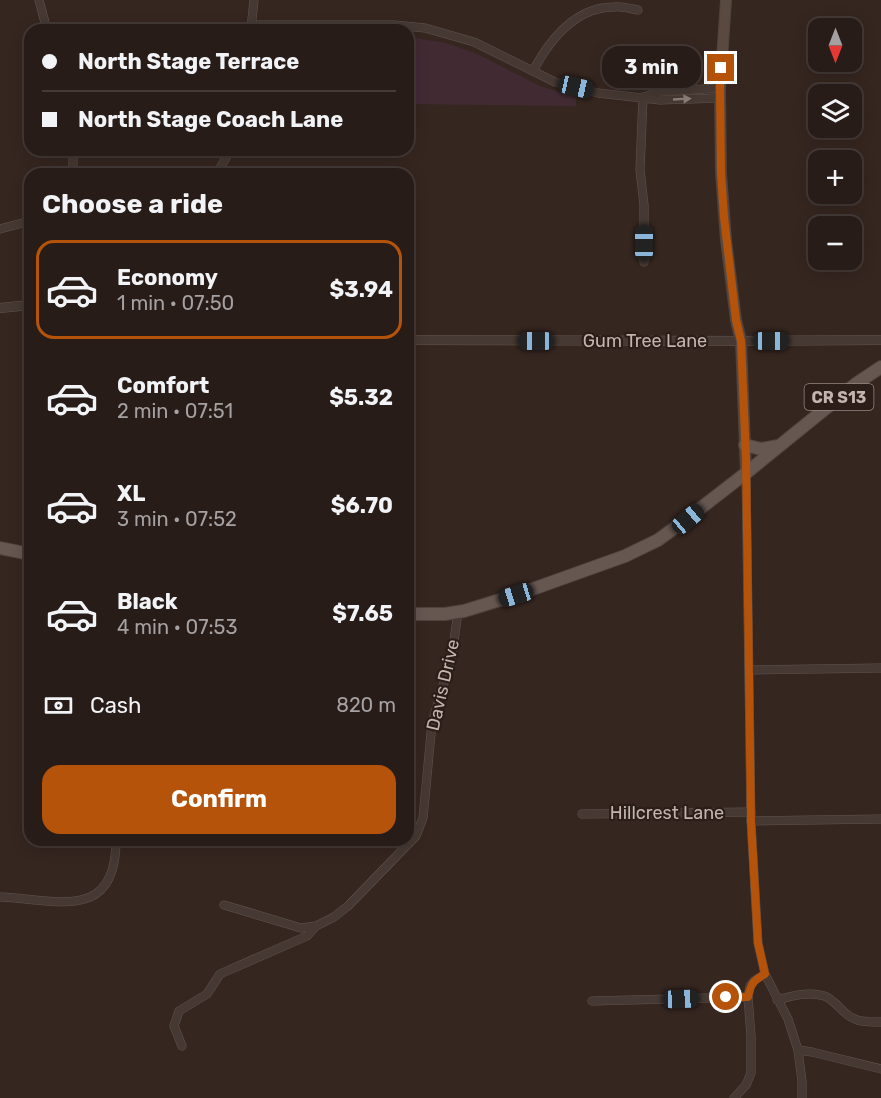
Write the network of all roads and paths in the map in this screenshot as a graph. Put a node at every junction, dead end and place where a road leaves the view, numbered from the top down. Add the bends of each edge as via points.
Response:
1 (39, 0) edge
2 (254, 0) edge
3 (726, 0) edge
4 (638, 10) dead end
5 (45, 24) edge
6 (251, 24) edge
7 (414, 27) edge
8 (533, 71) junction
9 (720, 93) junction
10 (644, 97) junction
11 (24, 223) edge
12 (0, 229) edge
13 (644, 262) dead end
14 (24, 306) edge
15 (0, 308) edge
16 (414, 340) edge
17 (881, 340) edge
18 (741, 341) junction
19 (881, 367) edge
20 (745, 445) junction
21 (779, 446) junction
22 (746, 473) junction
23 (0, 548) edge
24 (24, 553) edge
25 (458, 612) junction
26 (414, 614) edge
27 (881, 668) edge
28 (750, 670) junction
29 (582, 814) dead end
30 (751, 817) junction
31 (881, 819) edge
32 (414, 838) edge
33 (116, 846) edge
34 (406, 846) edge
35 (0, 897) edge
36 (224, 905) dead end
37 (316, 926) junction
38 (765, 974) junction
39 (748, 997) junction
40 (777, 1000) junction
41 (592, 1001) dead end
42 (881, 1022) edge
43 (182, 1046) dead end
44 (798, 1050) junction
45 (881, 1069) edge
46 (734, 1098) edge
47 (802, 1098) edge

1 - 5 street
2 - 6 street
3 - 9 main road
4 - 8 street via 614,6 585,12 560,30
7 - 8 street via 474,42
8 - 10 street via 555,82 598,93
9 - 10 street via 658,92
9 - 18 main road via 726,240
10 - 13 street via 639,170 644,205
11 - 12 street
14 - 15 street
16 - 18 street, Gum Tree Lane
17 - 18 street, Gum Tree Lane
18 - 20 main road
19 - 21 main road, CR S13
20 - 21 main road via 761,449
20 - 22 main road
21 - 22 main road, CR S13
22 - 25 main road, CR S13 via 658,540 625,556
22 - 28 street
23 - 24 main road
25 - 26 main road, CR S13
25 - 32 street, Davis Drive via 452,655 432,723 423,818
27 - 28 street
28 - 30 street
29 - 30 street, Hillcrest Lane
30 - 31 street, Hillcrest Lane
30 - 38 street via 758,943
33 - 35 street via 107,884 82,901 56,903
34 - 37 street, Davis Drive via 348,906
36 - 37 street via 301,927
37 - 43 street, Davis Drive via 307,936 220,974 207,994 179,1011 174,1026
38 - 39 street via 750,986
38 - 40 street
39 - 41 street
39 - 46 street via 751,1073
40 - 42 street via 824,996 859,1022
40 - 44 street
44 - 45 street
44 - 47 street

